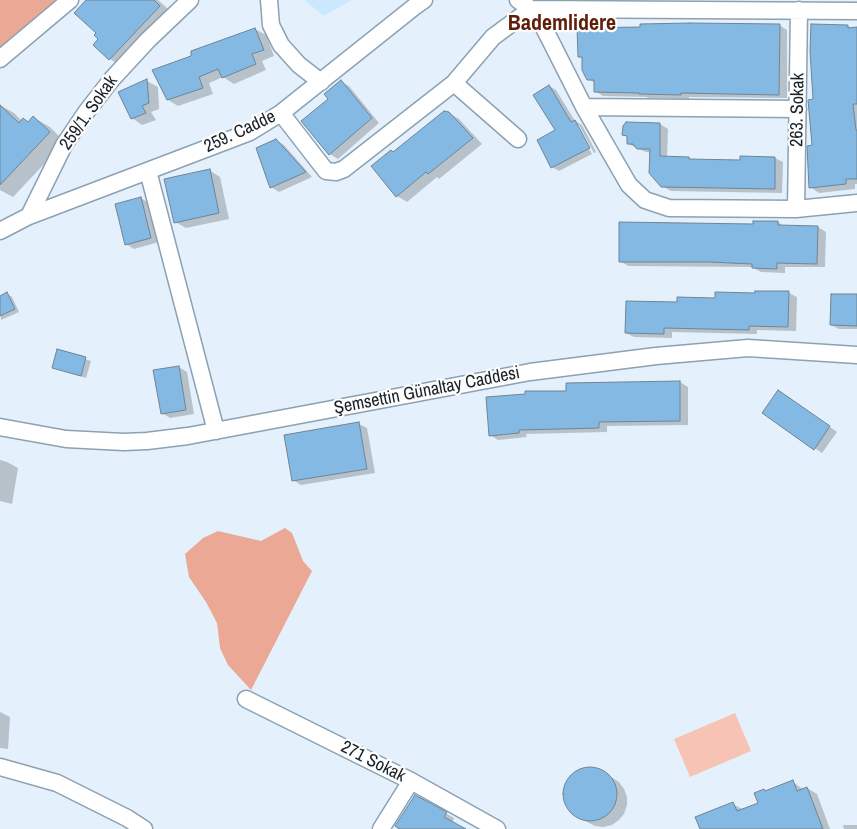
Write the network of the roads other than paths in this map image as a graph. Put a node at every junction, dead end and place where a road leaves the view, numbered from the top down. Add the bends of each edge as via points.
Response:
1 (70, 0) edge
2 (190, 0) edge
3 (269, 0) edge
4 (424, 0) edge
5 (524, 4) edge
6 (799, 10) junction
7 (857, 11) edge
8 (0, 59) edge
9 (321, 82) junction
10 (454, 83) junction
11 (584, 107) junction
12 (798, 109) junction
13 (281, 114) junction
14 (518, 139) dead end
15 (148, 171) junction
16 (857, 203) edge
17 (796, 209) junction
18 (29, 216) junction
19 (0, 231) edge
20 (857, 355) edge
21 (0, 427) edge
22 (216, 431) junction
23 (246, 698) dead end
24 (0, 767) edge
25 (411, 781) junction
26 (144, 829) edge
27 (381, 829) edge
28 (497, 829) edge

1 - 8 street
2 - 18 street, 259/1. Sokak via 112,79 87,111 64,145
3 - 9 street via 271,25 281,45 299,66
4 - 9 street, 259. Cadde
5 - 6 street
5 - 10 street
5 - 11 street via 541,22
6 - 7 street
6 - 12 street, 263. Sokak
9 - 13 street, 259. Cadde
10 - 13 street via 336,172 326,171
10 - 14 street
11 - 12 street
11 - 17 street via 629,185 645,200 669,208
12 - 17 street, 263. Sokak
13 - 15 street, 259. Cadde via 250,132
15 - 18 street, 259. Cadde
15 - 22 street
16 - 17 street
18 - 19 street
20 - 22 street, Şemsettin Günaltay Caddesi via 748,348 656,356 530,372
21 - 22 street, Şemsettin Günaltay Caddesi via 66,439 124,442
23 - 25 street, 271 Sokak
24 - 26 street via 57,783
25 - 27 street
25 - 28 street, 271 Sokak

